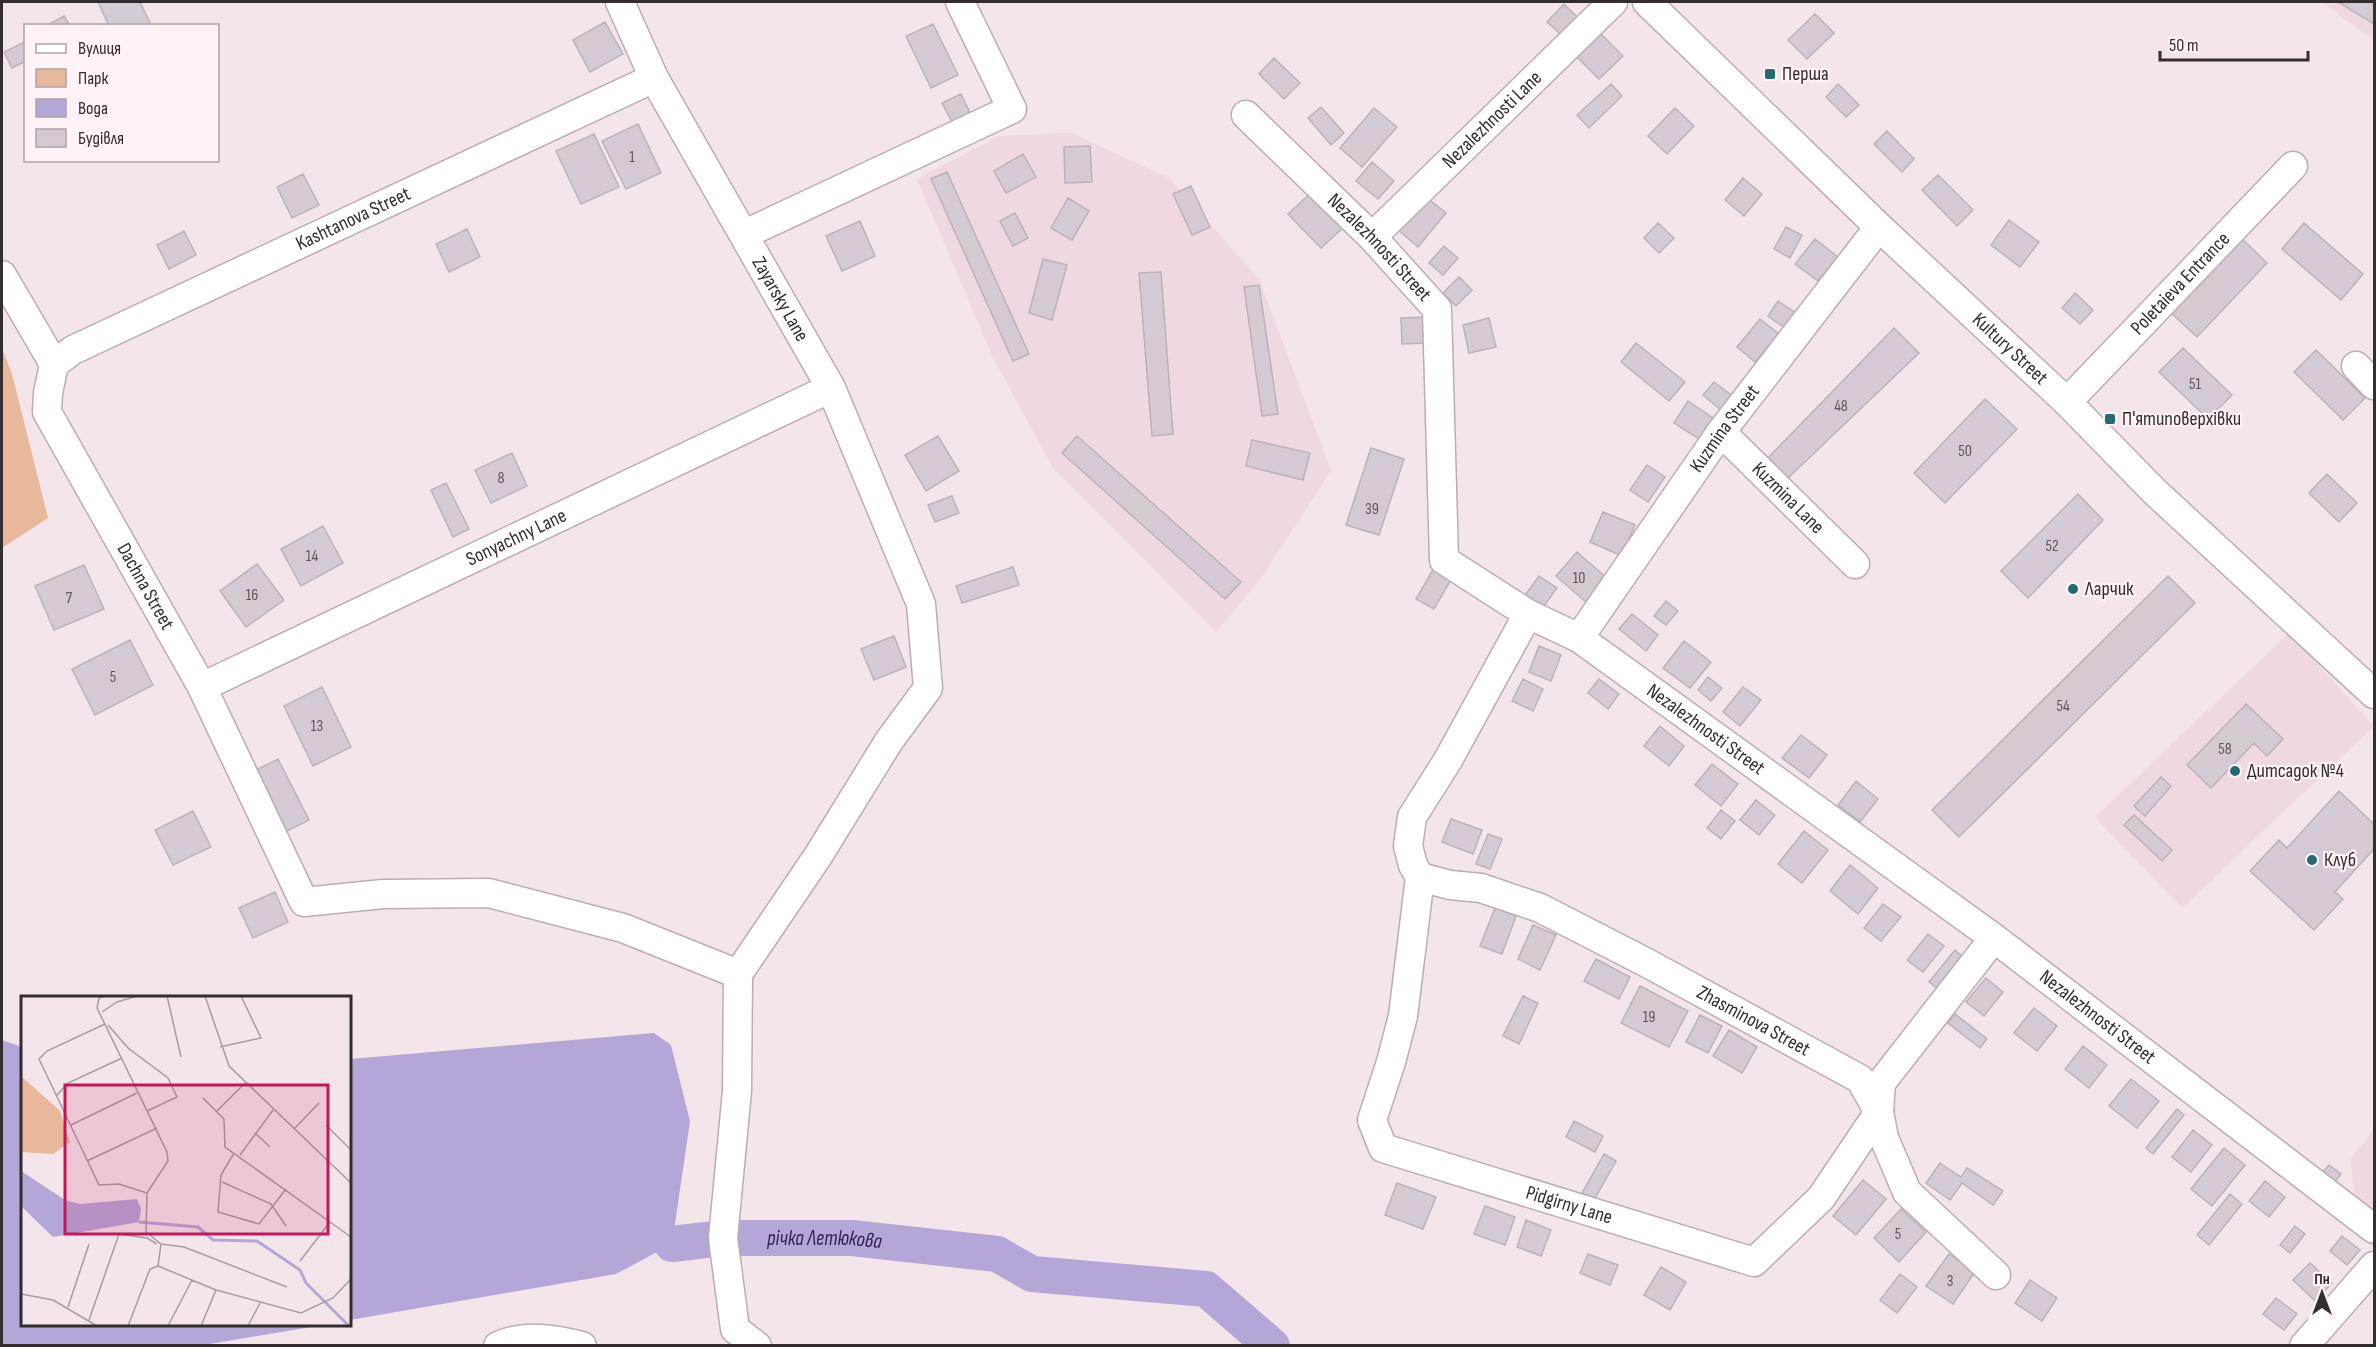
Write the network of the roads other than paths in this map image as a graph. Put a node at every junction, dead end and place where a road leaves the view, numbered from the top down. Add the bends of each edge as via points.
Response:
1 (620, 2) edge
2 (960, 2) edge
3 (1613, 2) edge
4 (1647, 2) edge
5 (654, 78) junction
6 (1246, 115) dead end
7 (2293, 166) dead end
8 (1879, 227) junction
9 (745, 234) junction
10 (1372, 237) junction
11 (2, 275) edge
12 (54, 364) junction
13 (831, 388) junction
14 (2067, 402) junction
15 (1721, 432) junction
16 (1855, 564) dead end
17 (1528, 614) junction
18 (1579, 638) junction
19 (202, 687) junction
20 (2374, 694) edge
21 (1420, 877) junction
22 (1994, 939) junction
23 (738, 974) junction
24 (1879, 1112) junction
25 (2374, 1229) edge
26 (2374, 1266) edge
27 (1996, 1275) dead end
28 (498, 1346) edge
29 (582, 1346) edge
30 (757, 1346) edge
31 (2304, 1346) edge

1 - 5 street, Zayarsky Lane
2 - 9 street via 1012,109
3 - 10 street, Nezalezhnosti Lane
4 - 8 street, Kultury Street
5 - 9 street, Zayarsky Lane
5 - 12 street, Kashtanova Street via 73,350
6 - 10 street, Nezalezhnosti Street
7 - 14 street, Poletaieva Entrance
8 - 14 street, Kultury Street
8 - 15 street, Kuzmina Street
9 - 13 street, Zayarsky Lane
10 - 17 street, Nezalezhnosti Street via 1437,309 1444,560
11 - 12 street
12 - 19 street, Dachna Street via 47,412
13 - 19 street, Sonyachny Lane
13 - 23 street, Zayarsky Lane via 921,604 928,688 889,741
14 - 20 street, Kultury Street via 2154,491
15 - 16 street, Kuzmina Lane
15 - 18 street, Kuzmina Street
17 - 18 street, Nezalezhnosti Street
17 - 21 street via 1412,817 1408,846
18 - 22 street, Nezalezhnosti Street
19 - 23 street, Dachna Street via 304,902 383,894 489,893 623,927
21 - 24 street, Zhasminova Street via 1481,888 1540,908 1630,954 1860,1079
21 - 24 street, Pidgirny Lane via 1403,1016 1372,1120 1383,1148 1754,1262 1821,1198
22 - 24 street via 1881,1083
22 - 25 street, Nezalezhnosti Street
23 - 30 street via 737,1090 723,1238 735,1329
24 - 27 street, Zhasminova Street via 1884,1138 1907,1192
26 - 31 street
28 - 29 street via 510,1340 555,1339

